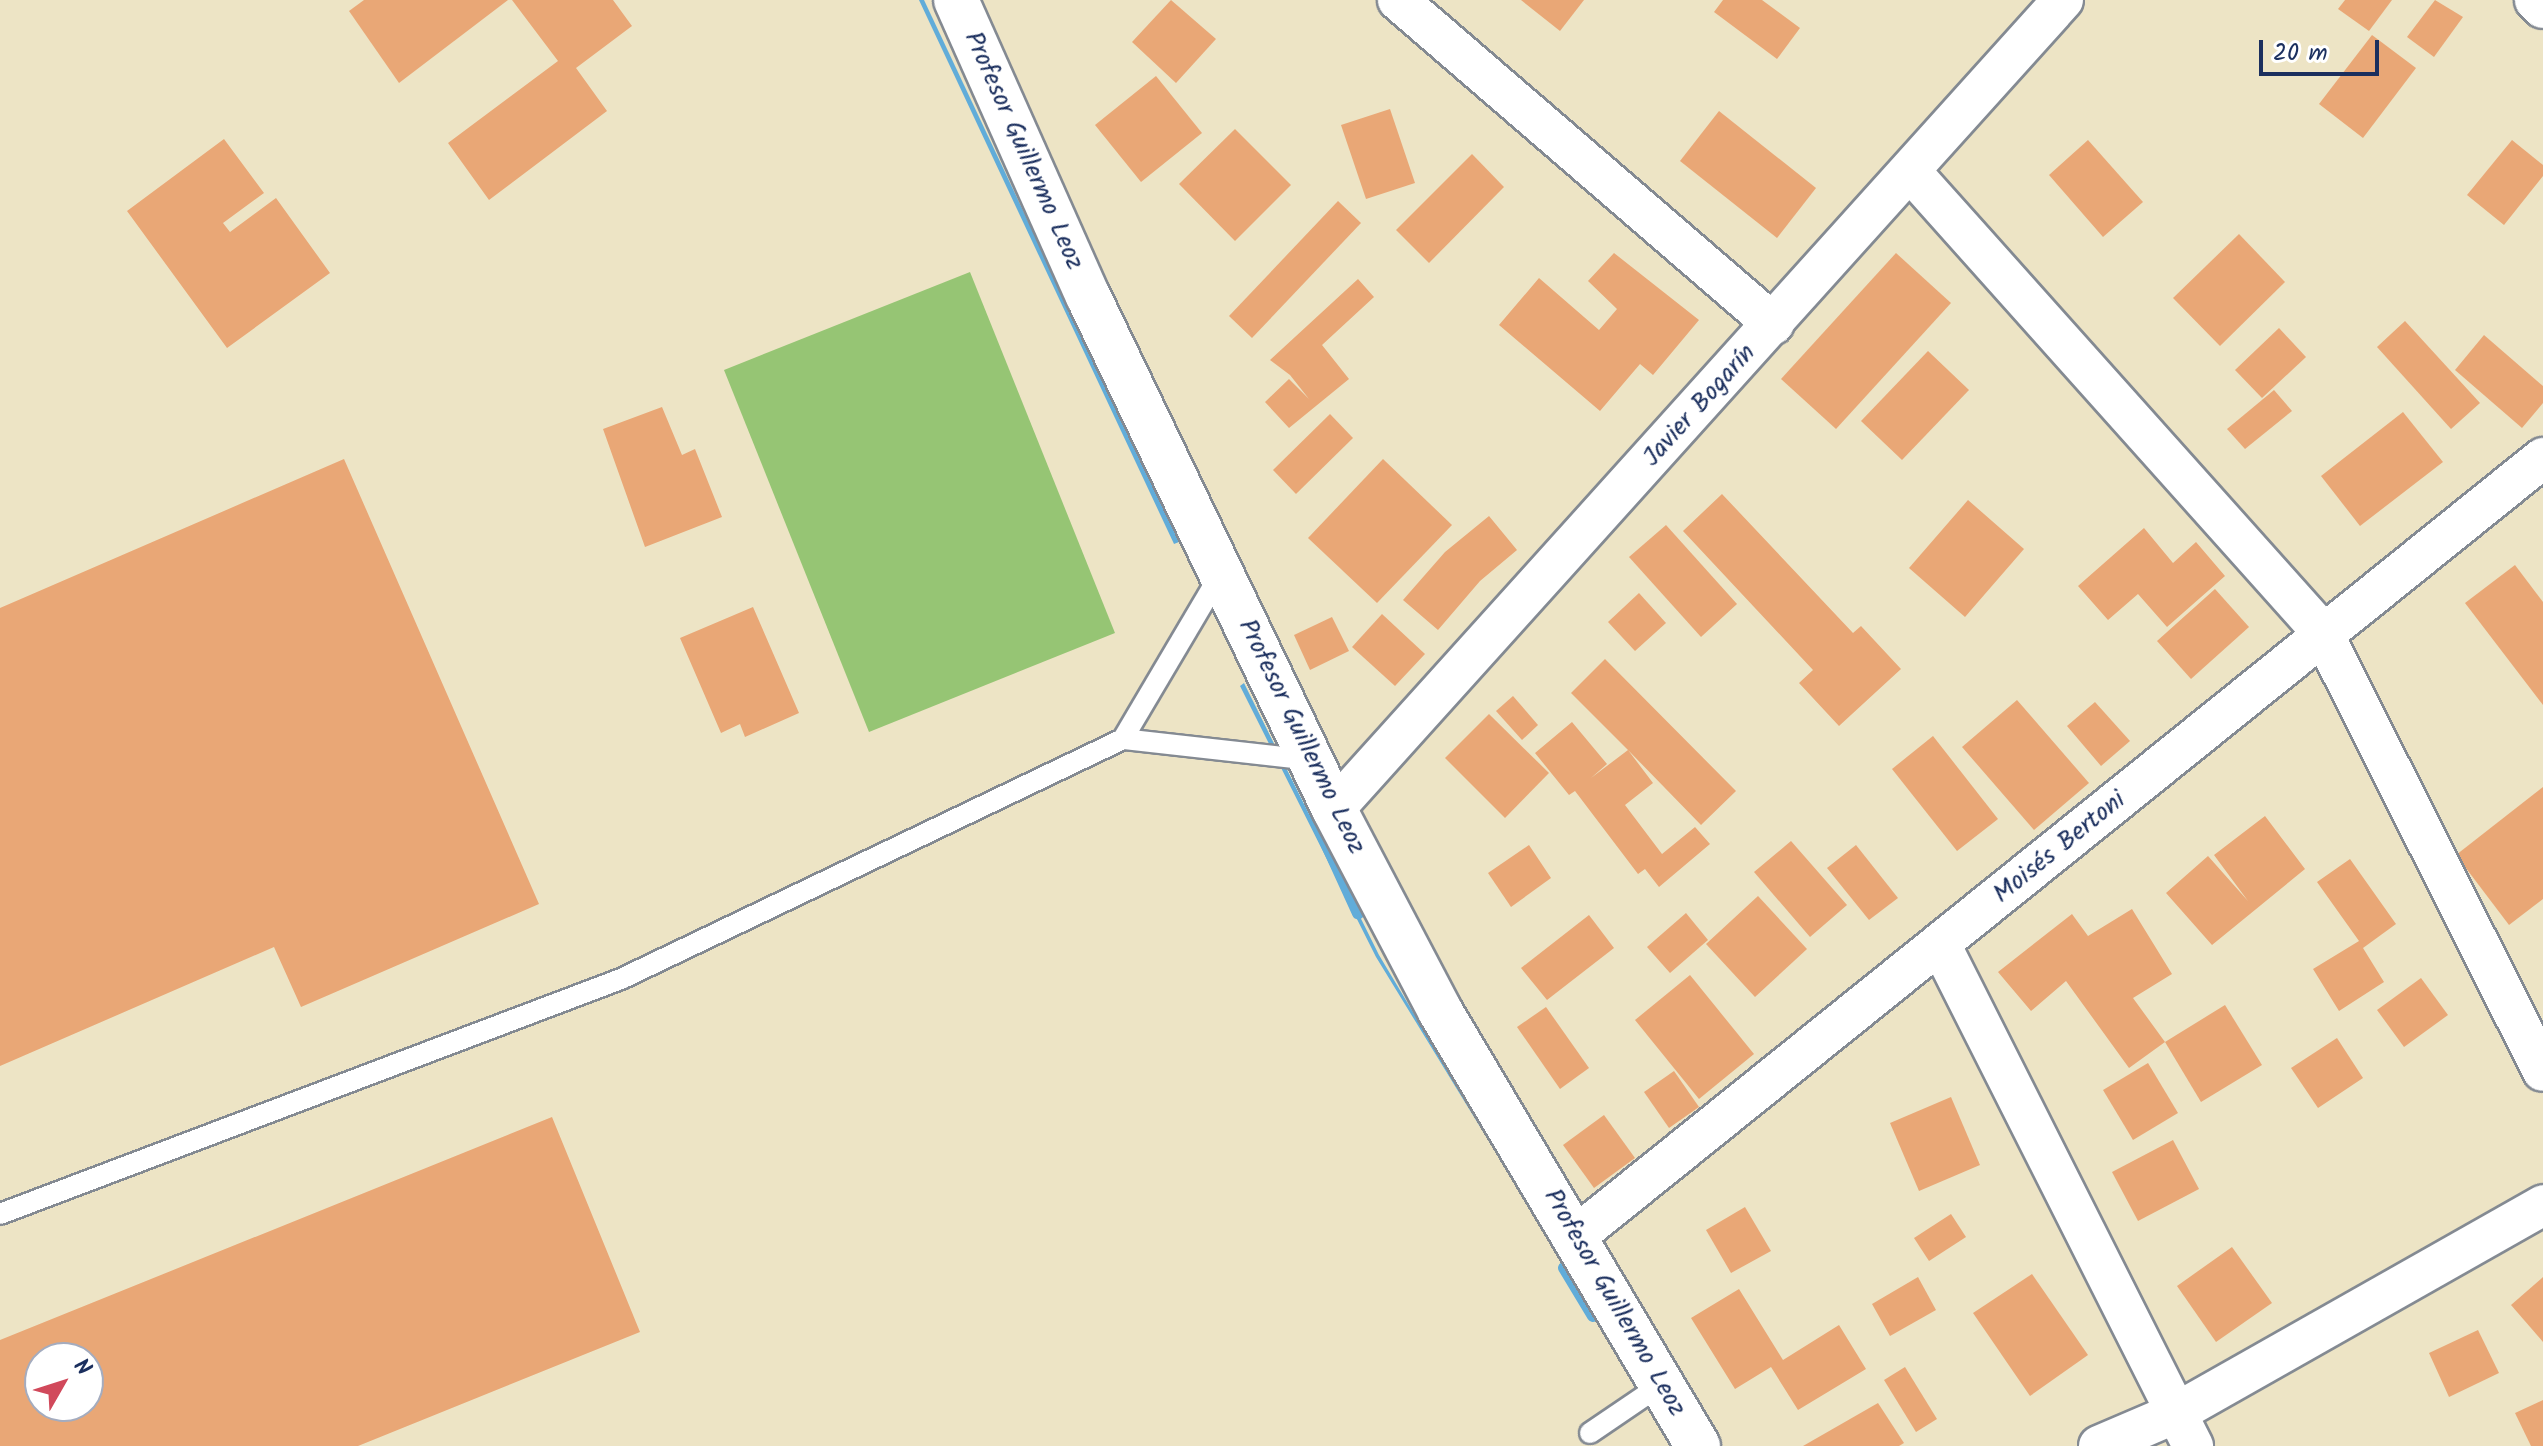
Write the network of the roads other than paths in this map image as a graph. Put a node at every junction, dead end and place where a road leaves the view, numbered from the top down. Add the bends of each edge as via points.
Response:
1 (956, 0) edge
2 (1398, 0) edge
3 (2535, 0) edge
4 (2060, 1) edge
5 (2543, 8) edge
6 (1910, 171) junction
7 (1774, 324) junction
8 (2543, 458) edge
9 (1221, 573) junction
10 (2322, 632) junction
11 (1123, 739) junction
12 (1311, 760) junction
13 (1334, 809) junction
14 (1941, 946) junction
15 (2543, 1071) edge
16 (2543, 1205) edge
17 (0, 1214) edge
18 (1576, 1236) junction
19 (1662, 1384) junction
20 (2184, 1430) edge
21 (1590, 1433) dead end
22 (1698, 1446) edge
23 (2099, 1446) edge

1 - 9 street, Profesor Guillermo Leoz via 1088,296
2 - 7 street
3 - 5 street
4 - 6 street, Javier Bogarín
6 - 7 street, Javier Bogarín
6 - 10 street
7 - 13 street, Javier Bogarín
8 - 10 street, Moisés Bertoni
9 - 11 lane
9 - 12 street, Profesor Guillermo Leoz
10 - 14 street, Moisés Bertoni
10 - 15 street
11 - 12 lane
11 - 17 lane via 621,979
12 - 13 street, Profesor Guillermo Leoz
13 - 18 street, Profesor Guillermo Leoz via 1440,1011
14 - 18 street, Moisés Bertoni
14 - 20 street
16 - 20 street
18 - 19 street, Profesor Guillermo Leoz
19 - 21 lane
19 - 22 street, Profesor Guillermo Leoz
20 - 23 street

